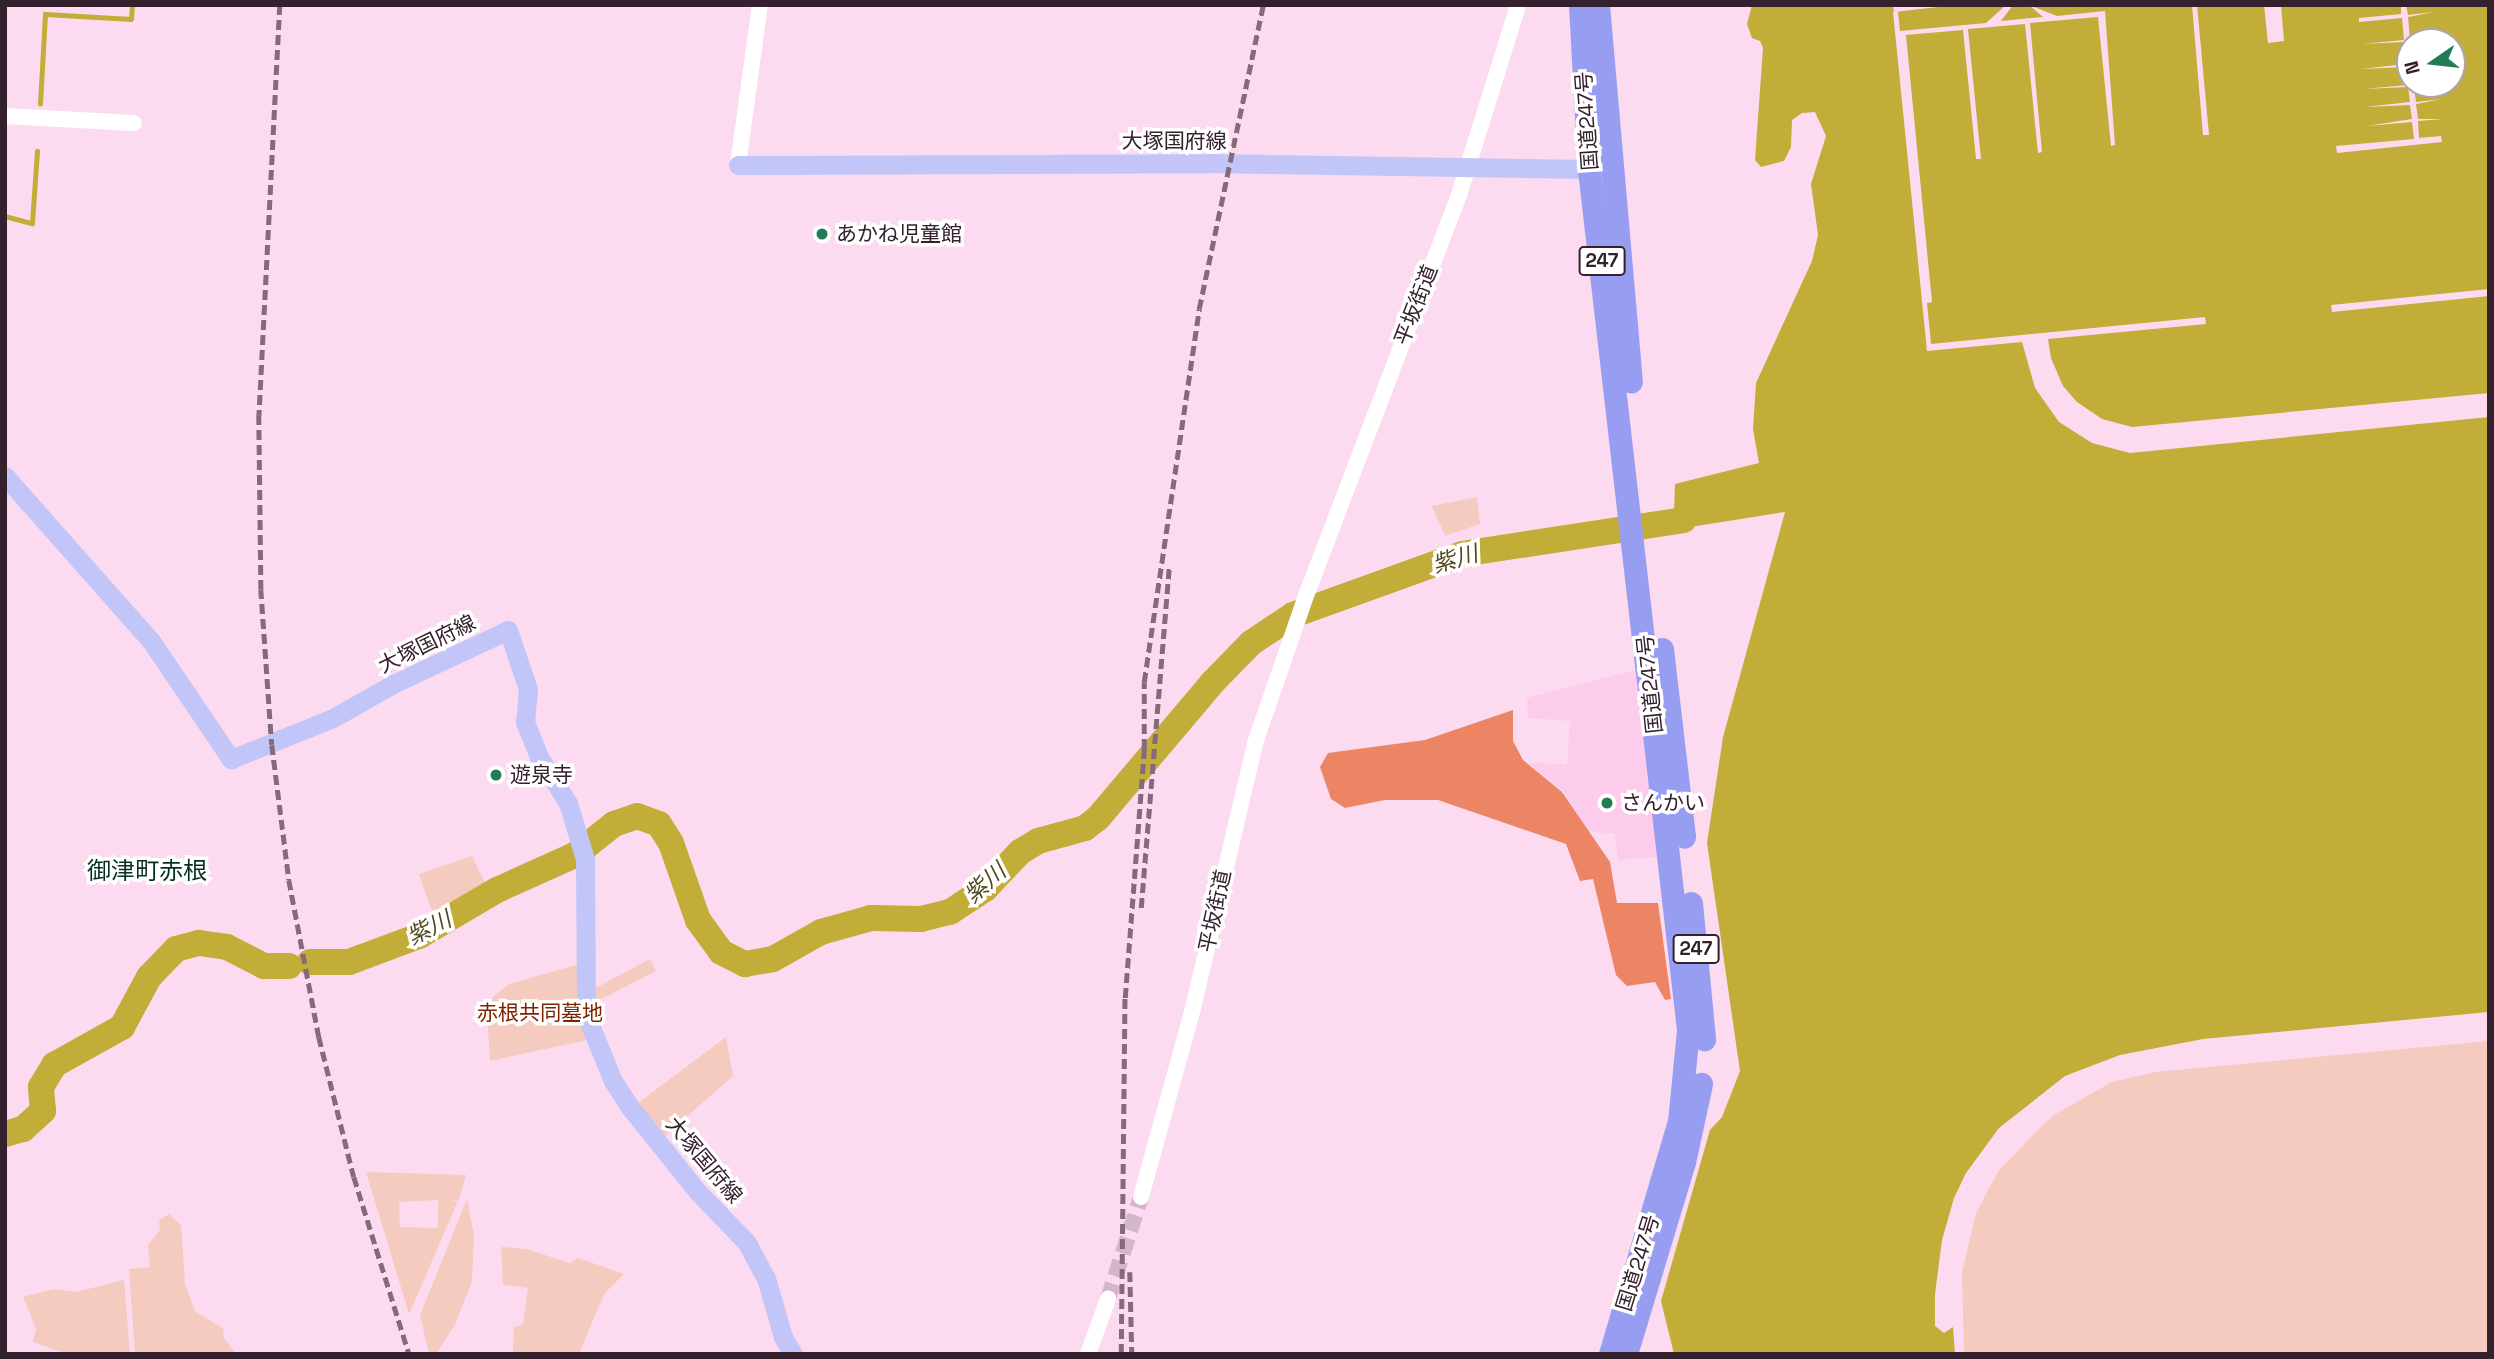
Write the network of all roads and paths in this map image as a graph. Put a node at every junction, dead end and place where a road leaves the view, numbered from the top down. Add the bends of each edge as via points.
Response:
1 (760, 5) edge
2 (1518, 5) edge
3 (1580, 5) edge
4 (1598, 5) edge
5 (5, 116) edge
6 (134, 123) dead end
7 (738, 165) joint
8 (1465, 169) junction
9 (1600, 169) junction
10 (5, 476) edge
11 (1640, 526) junction
12 (1141, 1197) tunnel mouth
13 (1108, 1299) tunnel mouth
14 (793, 1354) edge
15 (1088, 1354) edge
16 (1610, 1354) edge
17 (1626, 1354) edge

1 - 7 street
2 - 8 street, 平坂街道
3 - 9 highway, 国道247号 / 247
4 - 9 highway, 国道247号 / 247
5 - 6 street
7 - 8 main road, 大塚国府線 via 1209,163
8 - 9 main road, 大塚国府線
8 - 12 street, 平坂街道 via 1305,601 1248,769 1196,997
9 - 11 highway, 国道247号 / 247
10 - 14 main road, 大塚国府線 via 150,641 231,759 323,723 508,630 528,689 528,731 568,803 582,849 584,1006 613,1081 698,1192 747,1243 766,1278 783,1337
11 - 16 highway, 国道247号 / 247 via 1688,1061 1669,1159
11 - 17 highway, 国道247号 / 247 via 1701,996 1704,1062 1691,1137
13 - 15 street

